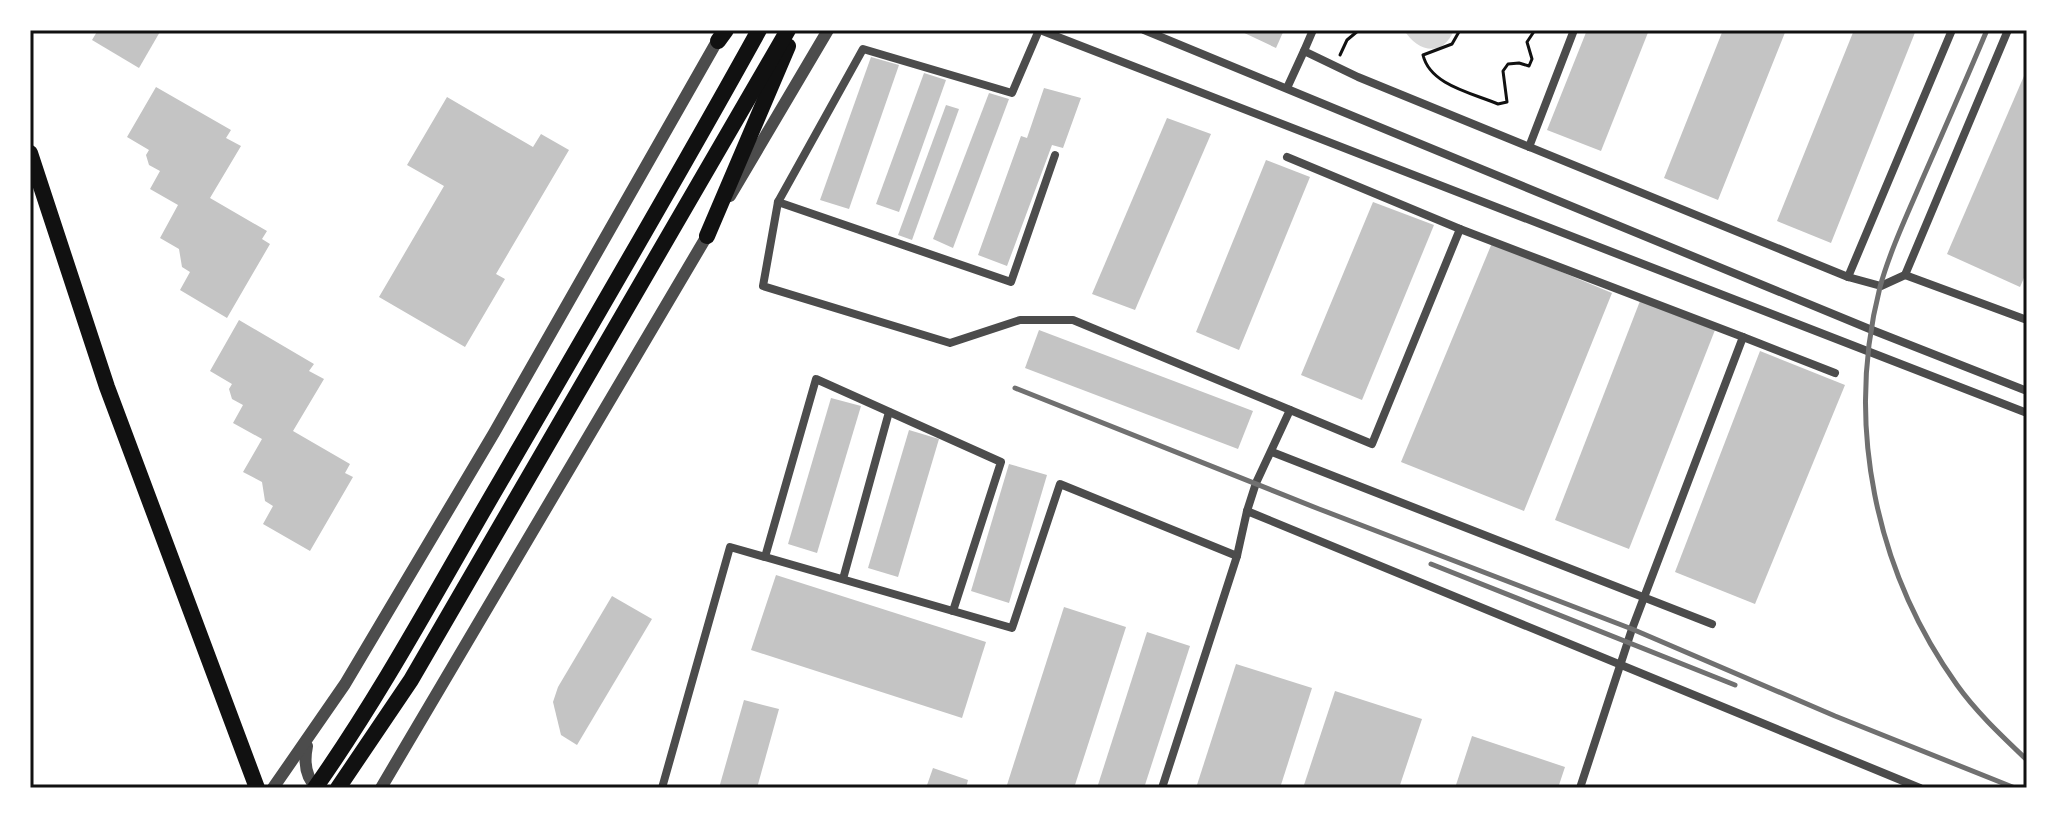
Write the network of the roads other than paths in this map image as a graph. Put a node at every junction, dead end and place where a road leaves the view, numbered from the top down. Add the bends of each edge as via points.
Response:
1 (759, 30) edge
2 (788, 30) edge
3 (795, 30) edge
4 (828, 30) edge
5 (1040, 30) edge
6 (1144, 30) edge
7 (1313, 30) edge
8 (1574, 30) edge
9 (1952, 30) edge
10 (2008, 30) edge
11 (722, 34) edge
12 (1304, 51) junction
13 (1287, 88) junction
14 (1529, 147) junction
15 (30, 153) edge
16 (1055, 155) dead end
17 (1287, 157) dead end
18 (778, 202) junction
19 (1460, 229) junction
20 (707, 236) junction
21 (1905, 275) junction
22 (1848, 277) junction
23 (2027, 320) edge
24 (1743, 337) junction
25 (1835, 373) dead end
26 (2027, 391) edge
27 (1290, 410) junction
28 (889, 412) junction
29 (2027, 413) edge
30 (1272, 452) junction
31 (1247, 511) junction
32 (1237, 556) junction
33 (765, 557) junction
34 (843, 579) junction
35 (1644, 597) junction
36 (953, 611) junction
37 (1712, 624) dead end
38 (1621, 664) junction
39 (309, 739) junction
40 (257, 788) edge
41 (273, 788) edge
42 (316, 788) edge
43 (338, 788) edge
44 (381, 788) edge
45 (662, 788) edge
46 (1162, 788) edge
47 (1580, 788) edge
48 (1920, 788) edge

1 - 42 highway via 395,663
2 - 43 highway via 411,680
3 - 20 highway
4 - 20 street
5 - 18 street via 1012,93 863,49
5 - 29 street
6 - 13 street
7 - 12 street
8 - 14 street
9 - 22 street
10 - 21 street
11 - 39 street via 494,433
12 - 13 street
12 - 14 street
13 - 26 street
14 - 22 street
15 - 40 highway via 107,387
16 - 18 street via 1011,282
17 - 19 street
18 - 27 street via 763,286 950,343 1020,320 1073,320
19 - 24 street
19 - 27 street via 1372,444
20 - 44 street
21 - 22 street via 1881,286
21 - 23 street
24 - 25 street
24 - 35 street
27 - 30 street
28 - 33 street via 816,379
28 - 34 street
28 - 36 street via 1001,462
30 - 31 street
30 - 35 street
31 - 32 street
31 - 38 street
32 - 36 street via 1060,484 1012,628
32 - 46 street
33 - 34 street
33 - 45 street via 730,547
34 - 36 street
35 - 37 street
35 - 38 street
38 - 47 street
38 - 48 street
39 - 41 street
39 - 42 street via 304,760

